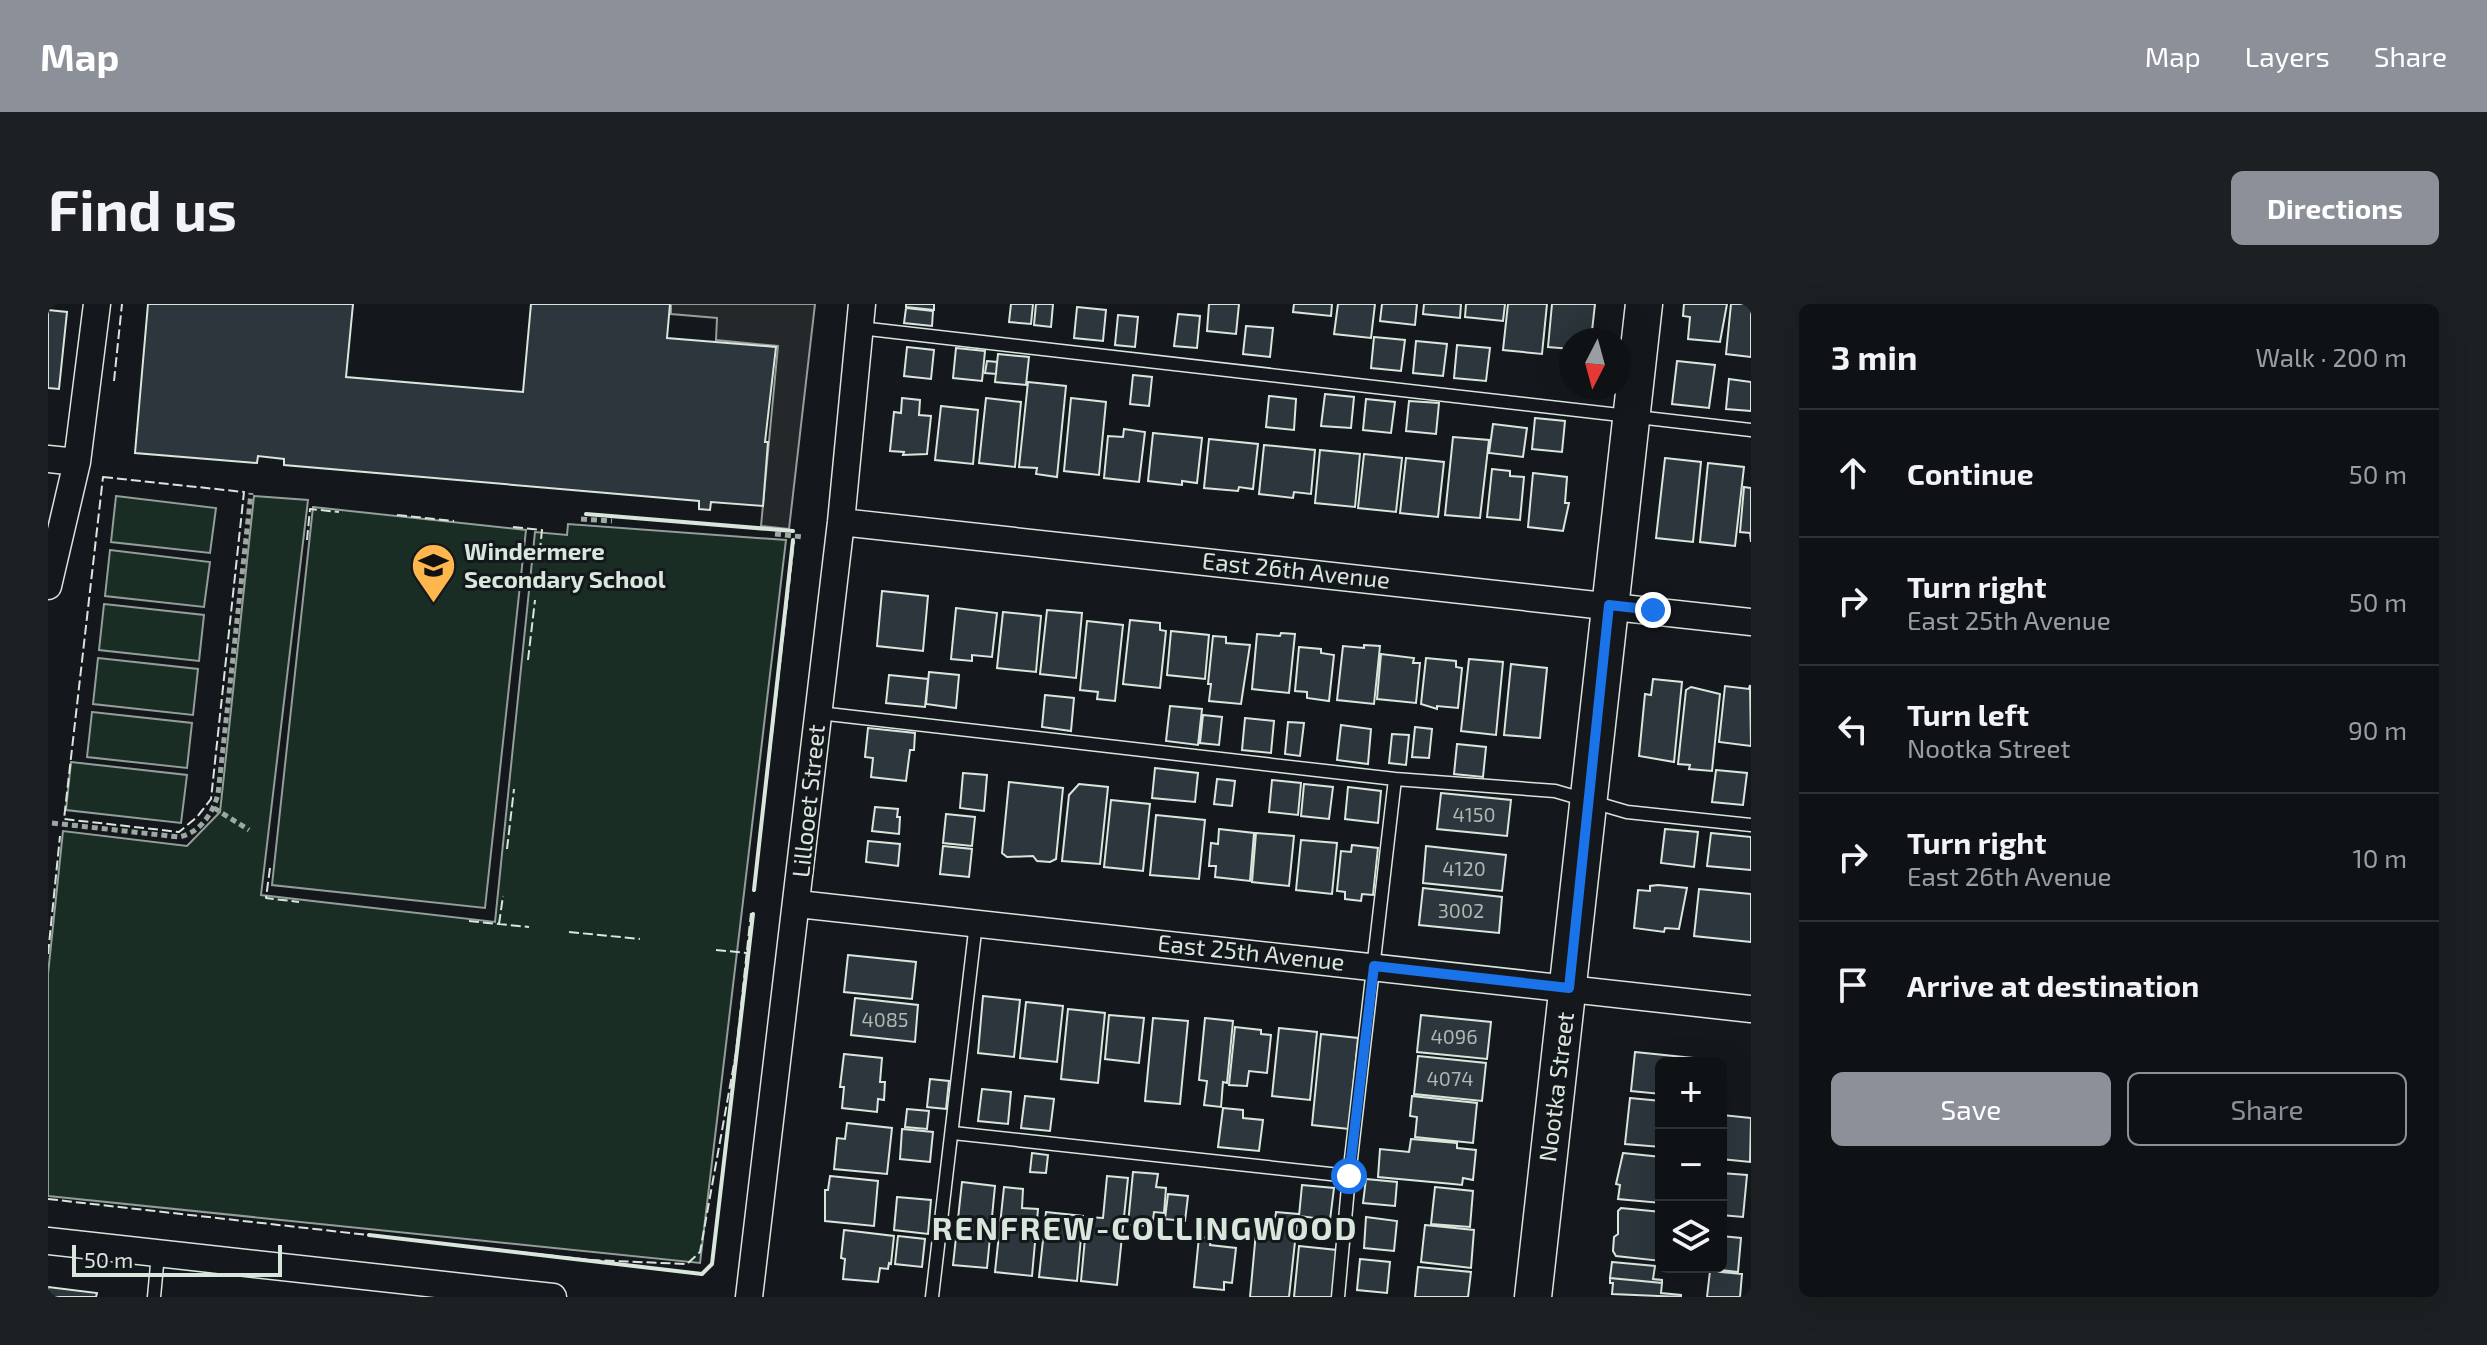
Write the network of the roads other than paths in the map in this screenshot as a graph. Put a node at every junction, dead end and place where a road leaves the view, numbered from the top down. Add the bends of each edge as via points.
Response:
1 (97, 304) edge
2 (1644, 304) edge
3 (861, 316) edge
4 (1631, 416) junction
5 (1751, 430) edge
6 (48, 459) edge
7 (77, 462) junction
8 (841, 522) junction
9 (48, 586) edge
10 (1609, 605) junction
11 (1751, 622) edge
12 (819, 713) junction
13 (1395, 779) junction
14 (1588, 800) junction
15 (1751, 825) edge
16 (798, 904) junction
17 (976, 923) junction
18 (1374, 966) junction
19 (1569, 988) junction
20 (1751, 1009) edge
21 (953, 1133) junction
22 (1349, 1176) junction
23 (48, 1241) edge
24 (158, 1254) junction
25 (154, 1297) edge
26 (553, 1297) edge
27 (749, 1297) edge
28 (932, 1297) edge
29 (1338, 1297) edge
30 (1533, 1297) edge

1 - 7 street
2 - 4 street, Nootka Street
3 - 4 lane
3 - 8 street, Lillooet Street
4 - 5 lane
4 - 10 street, Nootka Street
6 - 7 street
7 - 9 street
8 - 10 street, East 26th Avenue
8 - 12 street, Lillooet Street
10 - 11 street, East 26th Avenue
10 - 14 street, Nootka Street
12 - 13 lane
12 - 16 street, Lillooet Street
13 - 14 lane via 1555,791
13 - 18 lane
14 - 15 lane via 1627,812
14 - 19 street, Nootka Street
16 - 17 street, East 25th Avenue
16 - 27 street, Lillooet Street
17 - 18 street, East 25th Avenue
17 - 21 lane
18 - 19 street, East 25th Avenue
18 - 22 lane
19 - 20 street, East 25th Avenue
19 - 30 street, Nootka Street
21 - 22 lane
21 - 28 lane
22 - 29 lane
23 - 24 street
24 - 25 lane
24 - 26 street

